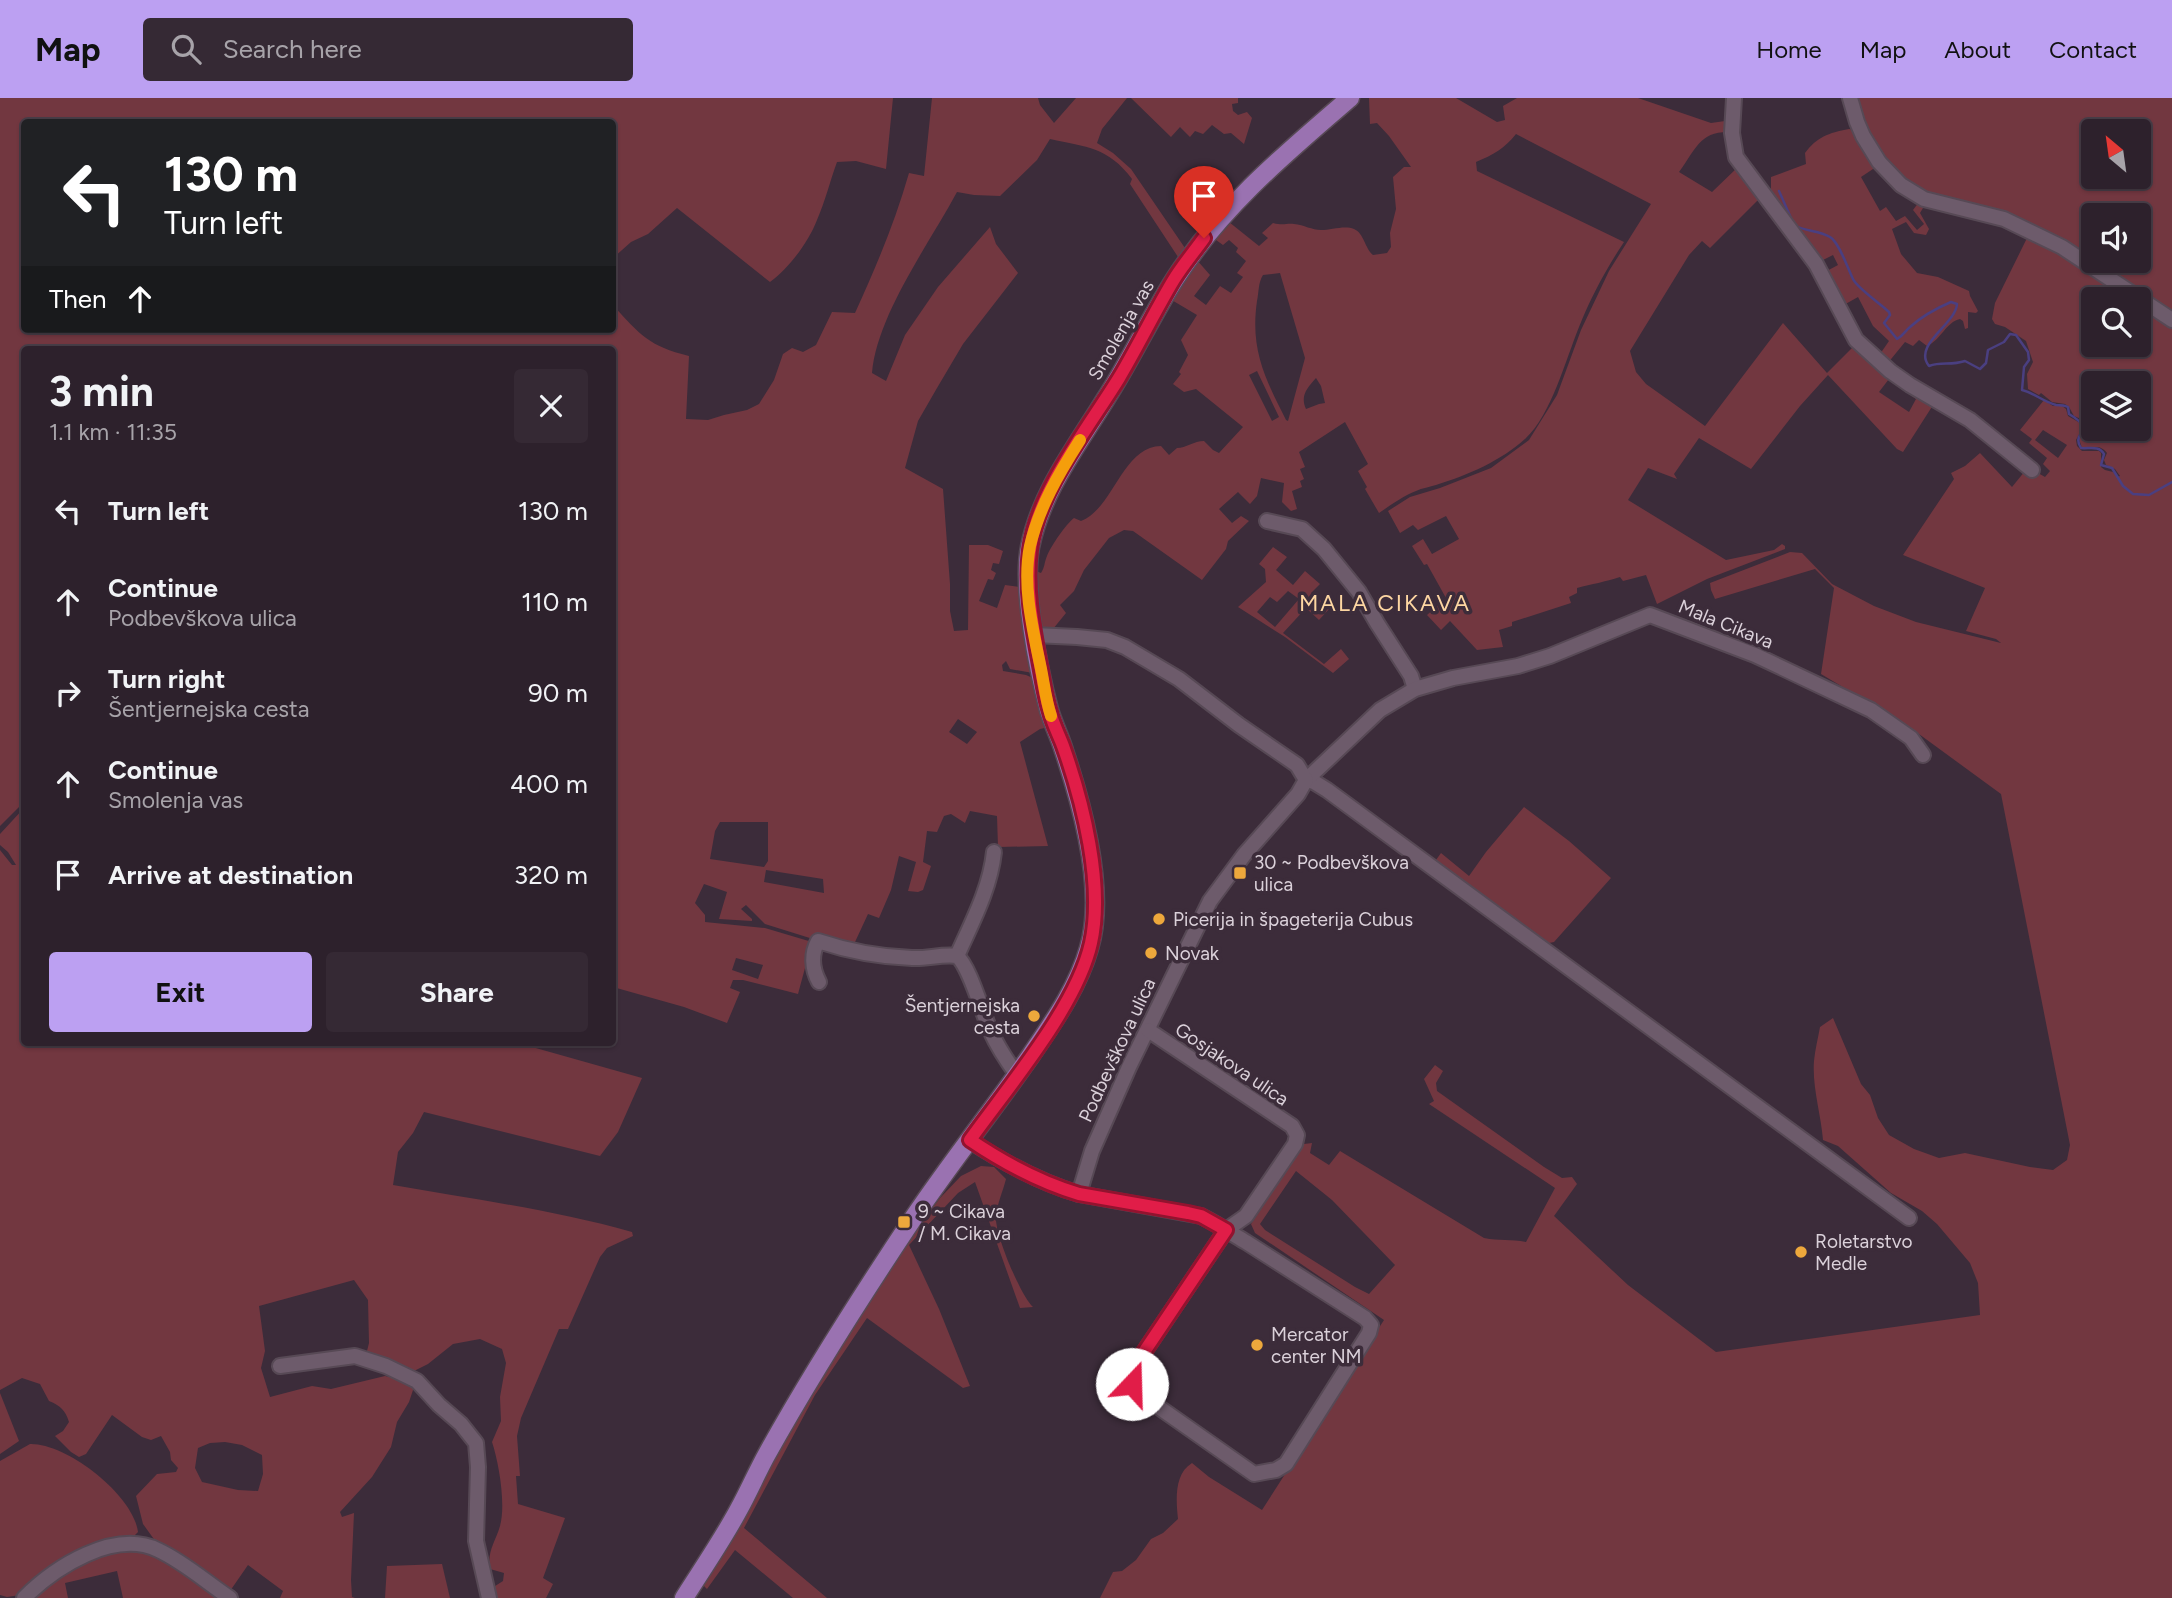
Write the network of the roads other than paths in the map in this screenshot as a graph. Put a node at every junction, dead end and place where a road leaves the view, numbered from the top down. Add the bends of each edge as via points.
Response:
1 (1350, 98) edge
2 (1734, 98) edge
3 (1850, 98) edge
4 (2172, 320) edge
5 (2032, 470) dead end
6 (1267, 521) dead end
7 (1034, 635) junction
8 (1415, 689) junction
9 (1923, 755) dead end
10 (1306, 780) junction
11 (994, 852) dead end
12 (957, 956) junction
13 (820, 982) dead end
14 (1148, 1030) junction
15 (1017, 1074) junction
16 (970, 1140) junction
17 (1079, 1194) junction
18 (1909, 1218) dead end
19 (1226, 1230) junction
20 (280, 1366) dead end
21 (24, 1598) edge
22 (230, 1598) edge
23 (489, 1598) edge
24 (684, 1598) edge

1 - 7 main road, Smolenja vas via 1245,190 1204,238 1175,278 1065,464 1039,516 1030,548
2 - 5 street via 1735,157 1812,258 1856,340 1890,371 1962,414
3 - 4 street via 1868,145 1901,185 1924,199 2004,219 2063,247
6 - 8 street via 1302,529 1344,571
7 - 10 street via 1097,639 1125,647 1179,679 1297,765
7 - 15 main road via 1050,713 1084,818 1094,918 1091,944 1077,980
8 - 9 street, Mala Cikava via 1550,656 1650,615 1755,655 1871,710 1911,738
8 - 10 street, Mala Cikava via 1380,710
10 - 14 street, Podbevškova ulica via 1210,901
10 - 18 street via 1327,789
11 - 12 street via 992,871
12 - 13 street via 909,958 818,941 813,964
12 - 15 street via 1004,1058
14 - 17 street, Podbevškova ulica via 1096,1141
14 - 19 street, Gosjakova ulica via 1292,1126 1297,1135 1246,1216
15 - 16 main road
16 - 17 street via 1025,1174
16 - 24 main road via 849,1317
17 - 19 street via 1201,1216
19 - 19 street via 1136,1364 1132,1384 1254,1474 1276,1471 1286,1464 1371,1325
20 - 23 street via 355,1356 416,1381 461,1424 476,1443 476,1541
21 - 22 street via 82,1555 132,1544 158,1549

